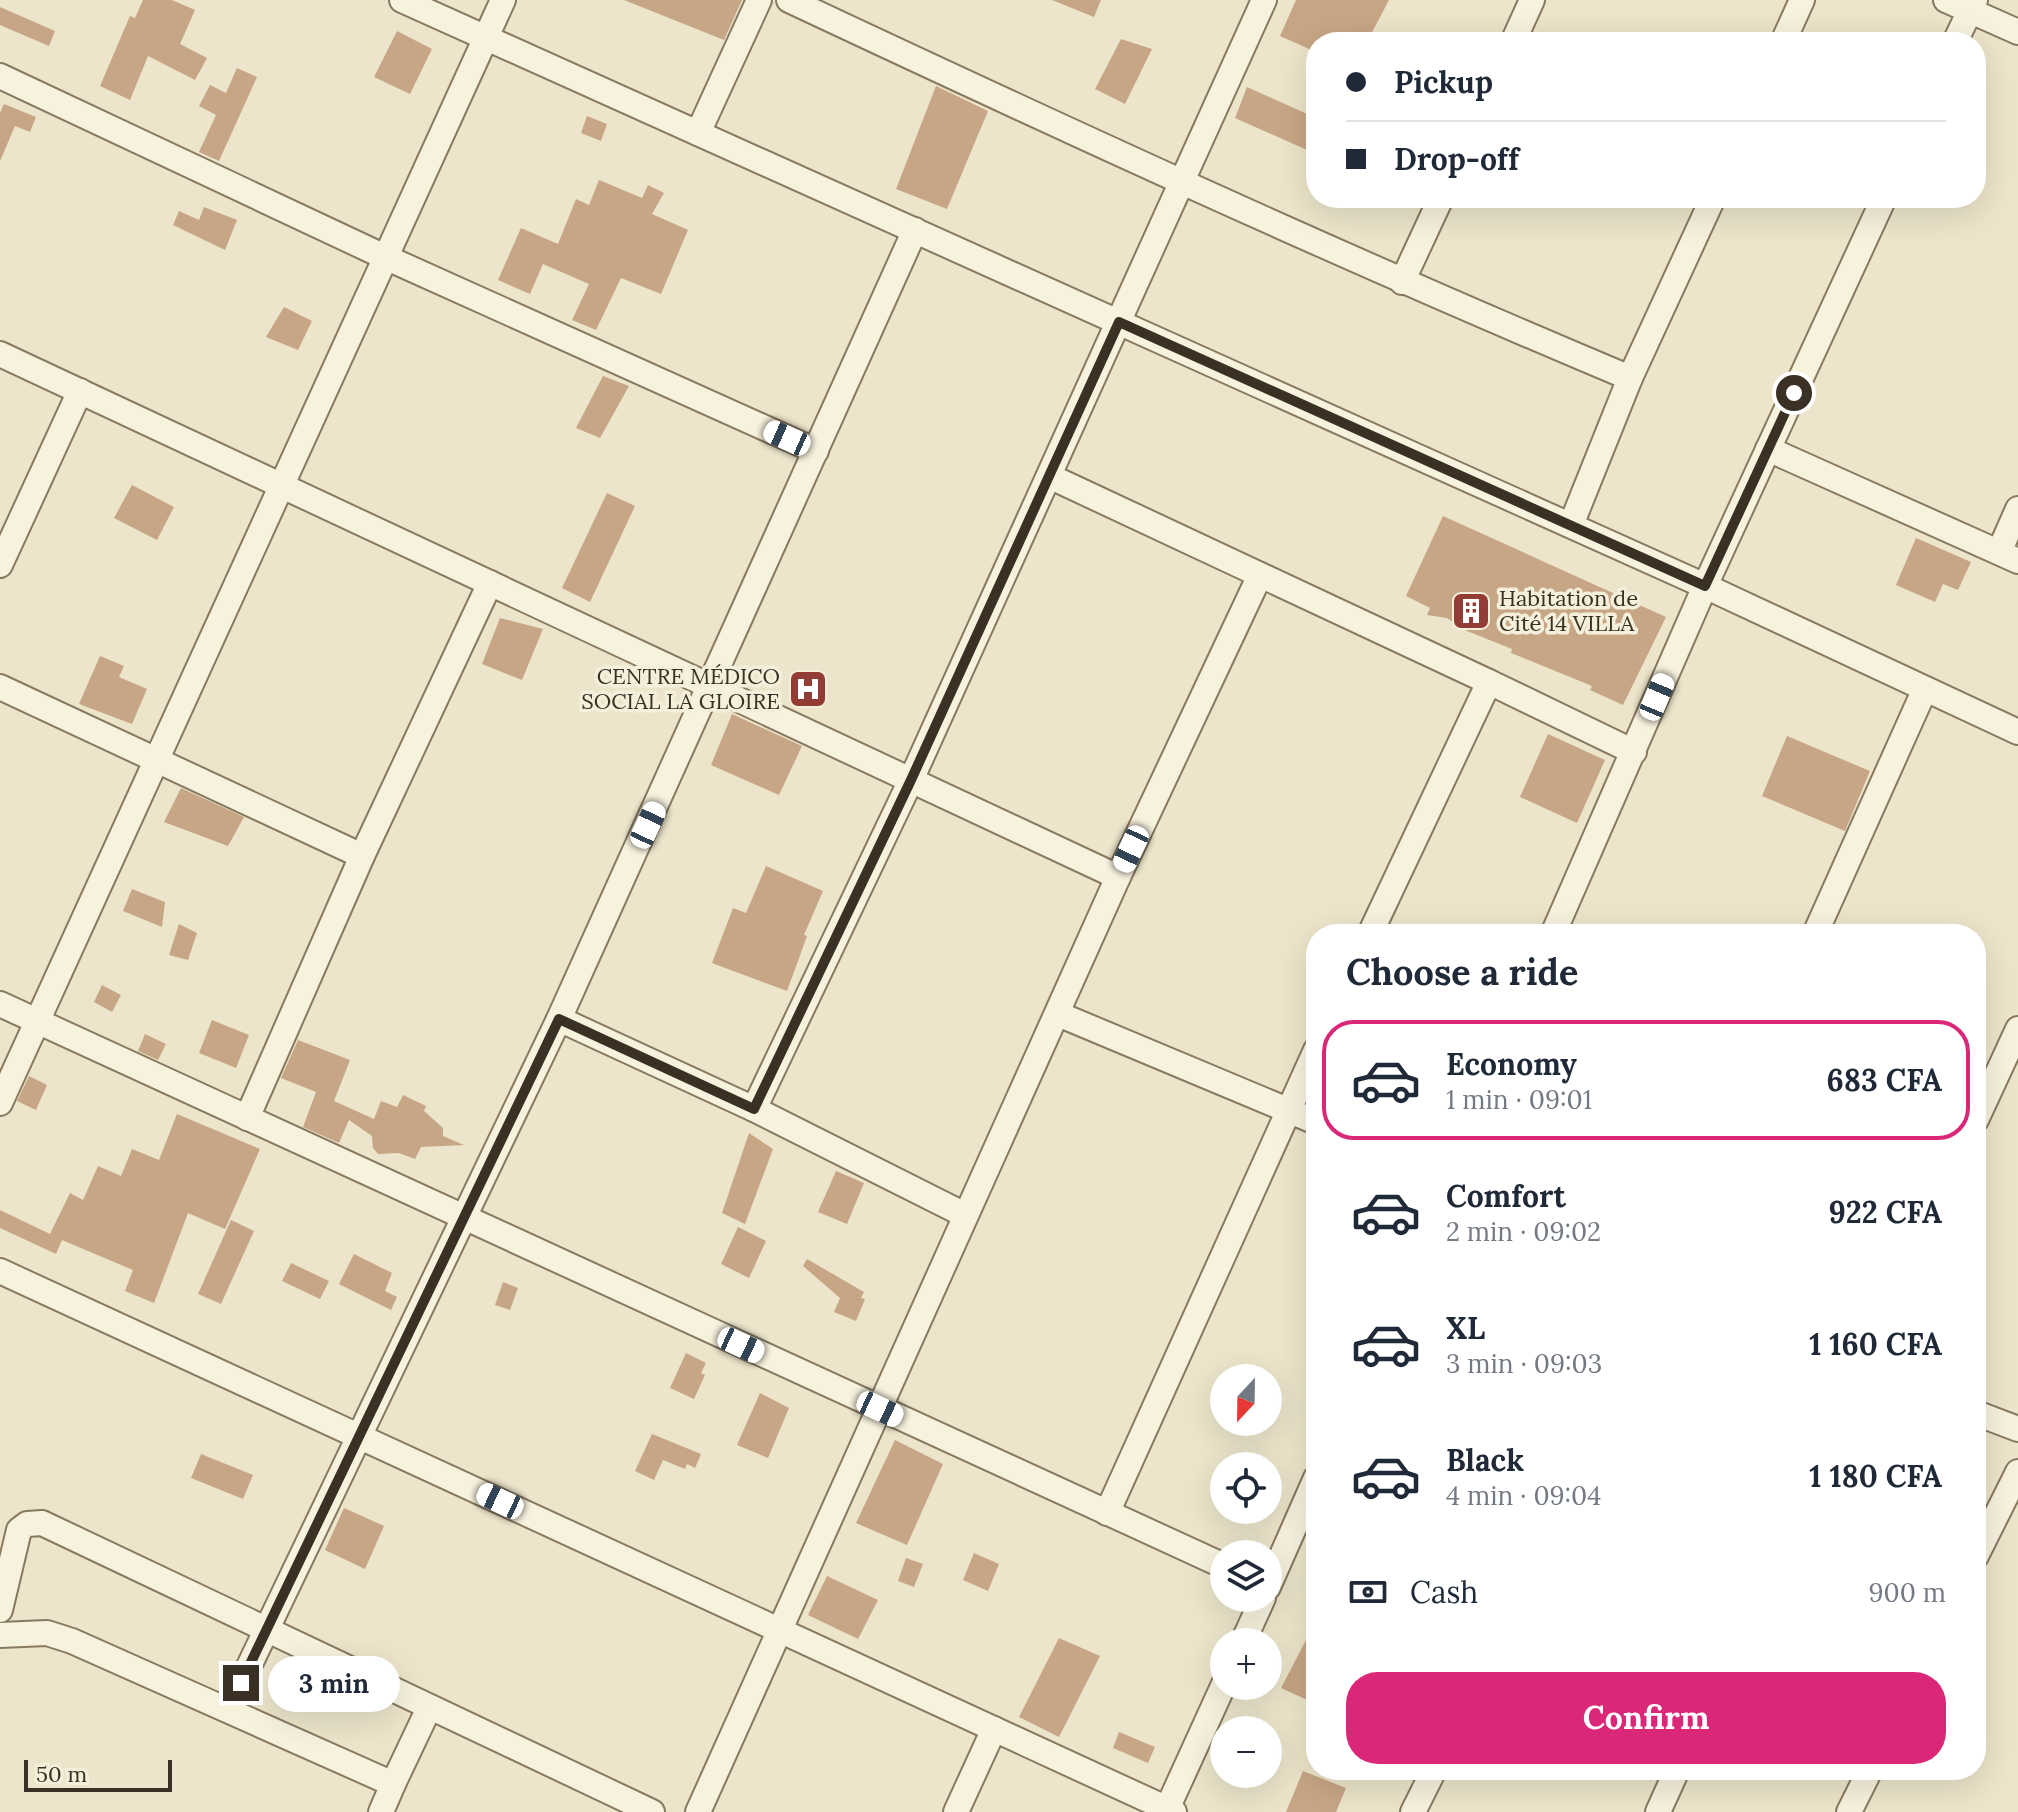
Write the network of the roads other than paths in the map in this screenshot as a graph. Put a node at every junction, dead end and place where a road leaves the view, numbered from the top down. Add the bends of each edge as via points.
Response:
1 (402, 0) edge
2 (503, 0) edge
3 (759, 0) edge
4 (789, 0) edge
5 (1264, 0) edge
6 (1532, 0) edge
7 (1802, 0) edge
8 (1946, 0) edge
9 (1972, 5) edge
10 (1518, 32) edge
11 (1788, 32) edge
12 (1960, 32) edge
13 (2018, 32) edge
14 (487, 38) junction
15 (0, 76) edge
16 (698, 133) junction
17 (1181, 184) junction
18 (1436, 208) edge
19 (1708, 208) edge
20 (1879, 208) edge
21 (915, 230) junction
22 (385, 257) junction
23 (1402, 282) junction
24 (1119, 322) junction
25 (0, 354) edge
26 (1630, 378) junction
27 (80, 391) junction
28 (1768, 449) junction
29 (816, 451) junction
30 (1049, 476) junction
31 (282, 486) junction
32 (2018, 509) edge
33 (1571, 525) junction
34 (2008, 556) edge
35 (0, 565) edge
36 (1260, 575) junction
37 (490, 583) junction
38 (1705, 586) junction
39 (1489, 682) junction
40 (0, 687) edge
41 (711, 687) junction
42 (1924, 691) junction
43 (2018, 732) edge
44 (1634, 752) junction
45 (159, 761) junction
46 (911, 780) junction
47 (362, 856) junction
48 (1118, 877) junction
49 (1375, 924) edge
50 (1557, 924) edge
51 (1819, 924) edge
52 (0, 1004) edge
53 (1058, 1014) junction
54 (559, 1019) junction
55 (37, 1021) junction
56 (2018, 1029) edge
57 (1306, 1071) edge
58 (1986, 1098) edge
59 (0, 1103) edge
60 (754, 1109) junction
61 (1288, 1110) junction
62 (247, 1118) junction
63 (1306, 1118) edge
64 (965, 1215) junction
65 (462, 1217) junction
66 (0, 1271) edge
67 (880, 1409) junction
68 (1986, 1417) edge
69 (2018, 1429) edge
70 (360, 1437) junction
71 (2018, 1472) edge
72 (1306, 1501) edge
73 (1107, 1513) junction
74 (1986, 1536) edge
75 (1282, 1555) edge
76 (1210, 1560) edge
77 (0, 1610) edge
78 (779, 1630) junction
79 (267, 1632) junction
80 (0, 1635) edge
81 (1217, 1700) edge
82 (229, 1708) junction
83 (429, 1708) junction
84 (994, 1729) junction
85 (1429, 1780) edge
86 (1672, 1780) edge
87 (1865, 1780) edge
88 (393, 1784) junction
89 (1171, 1811) edge
90 (381, 1812) edge
91 (652, 1812) edge
92 (698, 1812) edge
93 (956, 1812) edge
94 (1413, 1812) edge
95 (1658, 1812) edge
96 (1849, 1812) edge

1 - 14 street
2 - 14 street
3 - 16 street
4 - 17 street
5 - 17 street
6 - 10 street
7 - 11 street
8 - 9 street
9 - 12 street
9 - 13 street
14 - 16 street
14 - 22 street
15 - 22 street
16 - 21 street
17 - 23 street
17 - 24 street
18 - 23 street
19 - 26 street
20 - 28 street
21 - 24 street
21 - 29 street
22 - 29 street
22 - 31 street
23 - 26 street
24 - 30 street
24 - 33 street
25 - 27 street
26 - 33 street
27 - 31 street
27 - 35 street
28 - 34 street
28 - 38 street
29 - 41 street
30 - 36 street
30 - 46 street
31 - 37 street
31 - 45 street
32 - 34 street
33 - 38 street
36 - 39 street
36 - 48 street
37 - 41 street
37 - 47 street
38 - 42 street
38 - 44 street
39 - 44 street
39 - 49 street
40 - 45 street
41 - 46 street
41 - 54 street
42 - 43 street
42 - 51 street
44 - 50 street
45 - 47 street
45 - 55 street
46 - 48 street
46 - 60 street
47 - 62 street
48 - 53 street
52 - 55 street
53 - 61 street
53 - 64 street
54 - 60 street
54 - 65 street
55 - 59 street
55 - 62 street
56 - 58 street
57 - 61 street
60 - 64 street
61 - 63 street
61 - 73 street
62 - 65 street
64 - 67 street
65 - 67 street
65 - 70 street
66 - 70 street
67 - 73 street
67 - 78 street
68 - 69 street
70 - 78 street
70 - 79 street
71 - 74 street
72 - 75 street
73 - 76 street
77 - 79 street via 19,1530 42,1523
78 - 84 street
78 - 92 street
79 - 82 street
79 - 83 street
80 - 82 street via 47,1633
81 - 89 street
82 - 88 street
83 - 88 street
83 - 91 street
84 - 89 street
84 - 93 street
85 - 94 street
86 - 95 street
87 - 96 street
88 - 90 street

